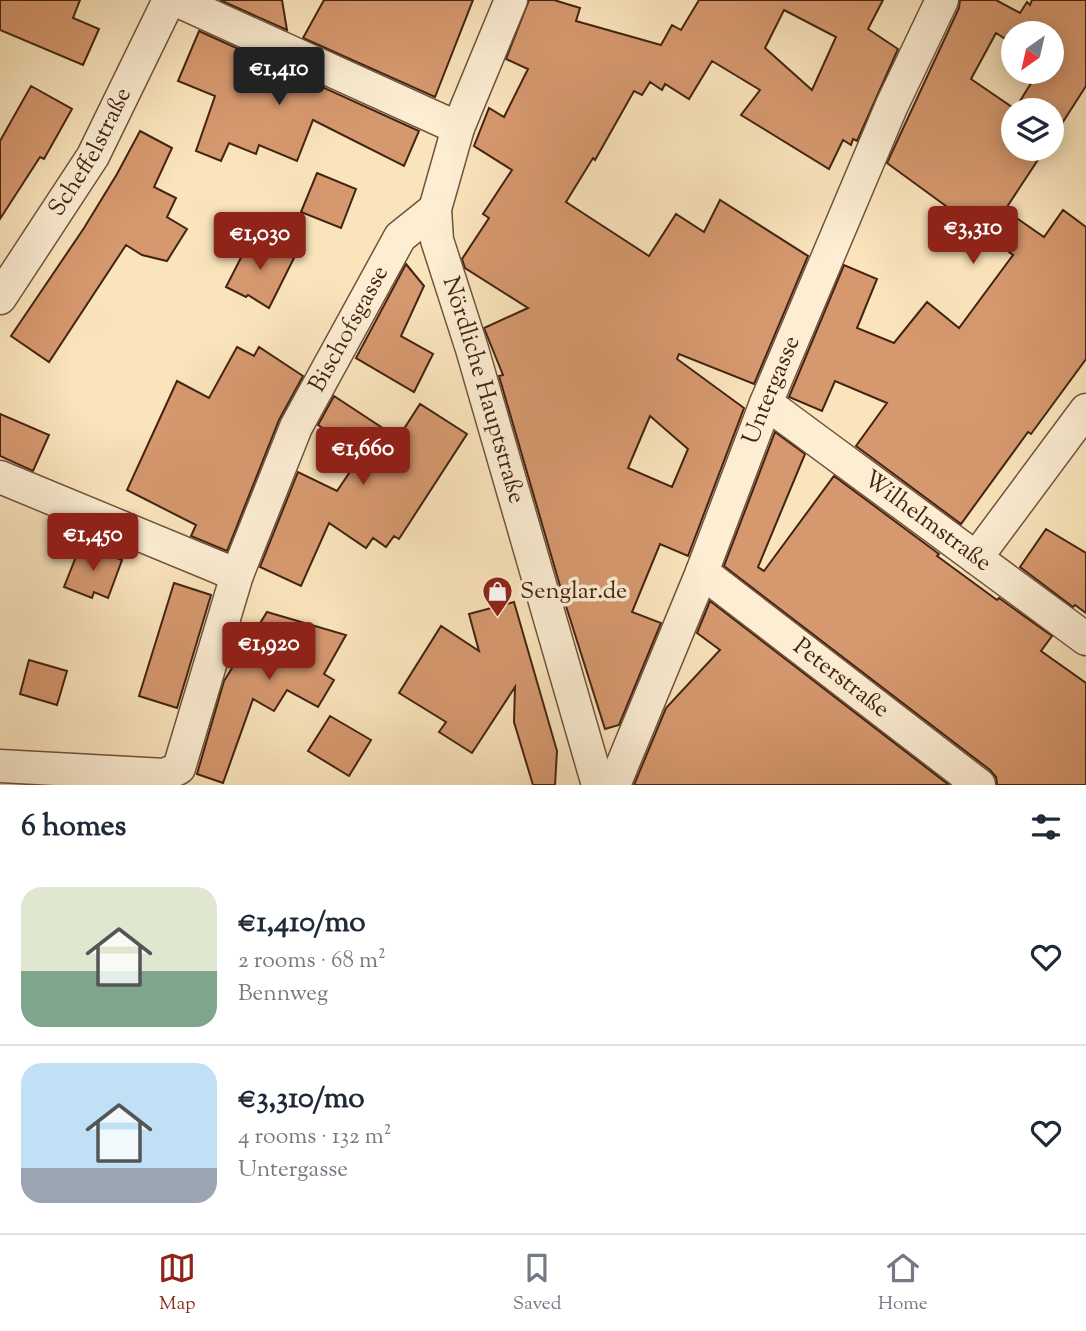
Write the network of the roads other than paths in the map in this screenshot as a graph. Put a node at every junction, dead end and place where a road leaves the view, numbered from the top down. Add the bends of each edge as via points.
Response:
1 (169, 0) edge
2 (176, 0) edge
3 (511, 0) edge
4 (942, 0) edge
5 (458, 128) junction
6 (435, 209) junction
7 (0, 298) edge
8 (766, 403) junction
9 (1086, 410) edge
10 (0, 477) edge
11 (976, 558) junction
12 (702, 572) junction
13 (237, 575) junction
14 (1086, 639) edge
15 (0, 766) edge
16 (598, 785) edge
17 (614, 785) edge
18 (979, 785) edge

1 - 7 street, Scheffelstraße via 93,156
2 - 5 street
3 - 5 street, Nördliche Hauptstraße
4 - 8 street, Untergasse
5 - 6 street, Nördliche Hauptstraße
6 - 13 street, Bischofsgasse via 400,237 296,427
6 - 16 street, Nördliche Hauptstraße via 437,240
8 - 11 street, Wilhelmstraße
8 - 12 street, Untergasse
9 - 11 street
10 - 13 street
11 - 14 street, Wilhelmstraße
12 - 17 street, Untergasse
12 - 18 street, Peterstraße
13 - 15 street, Bischofsgasse via 179,768 166,775

